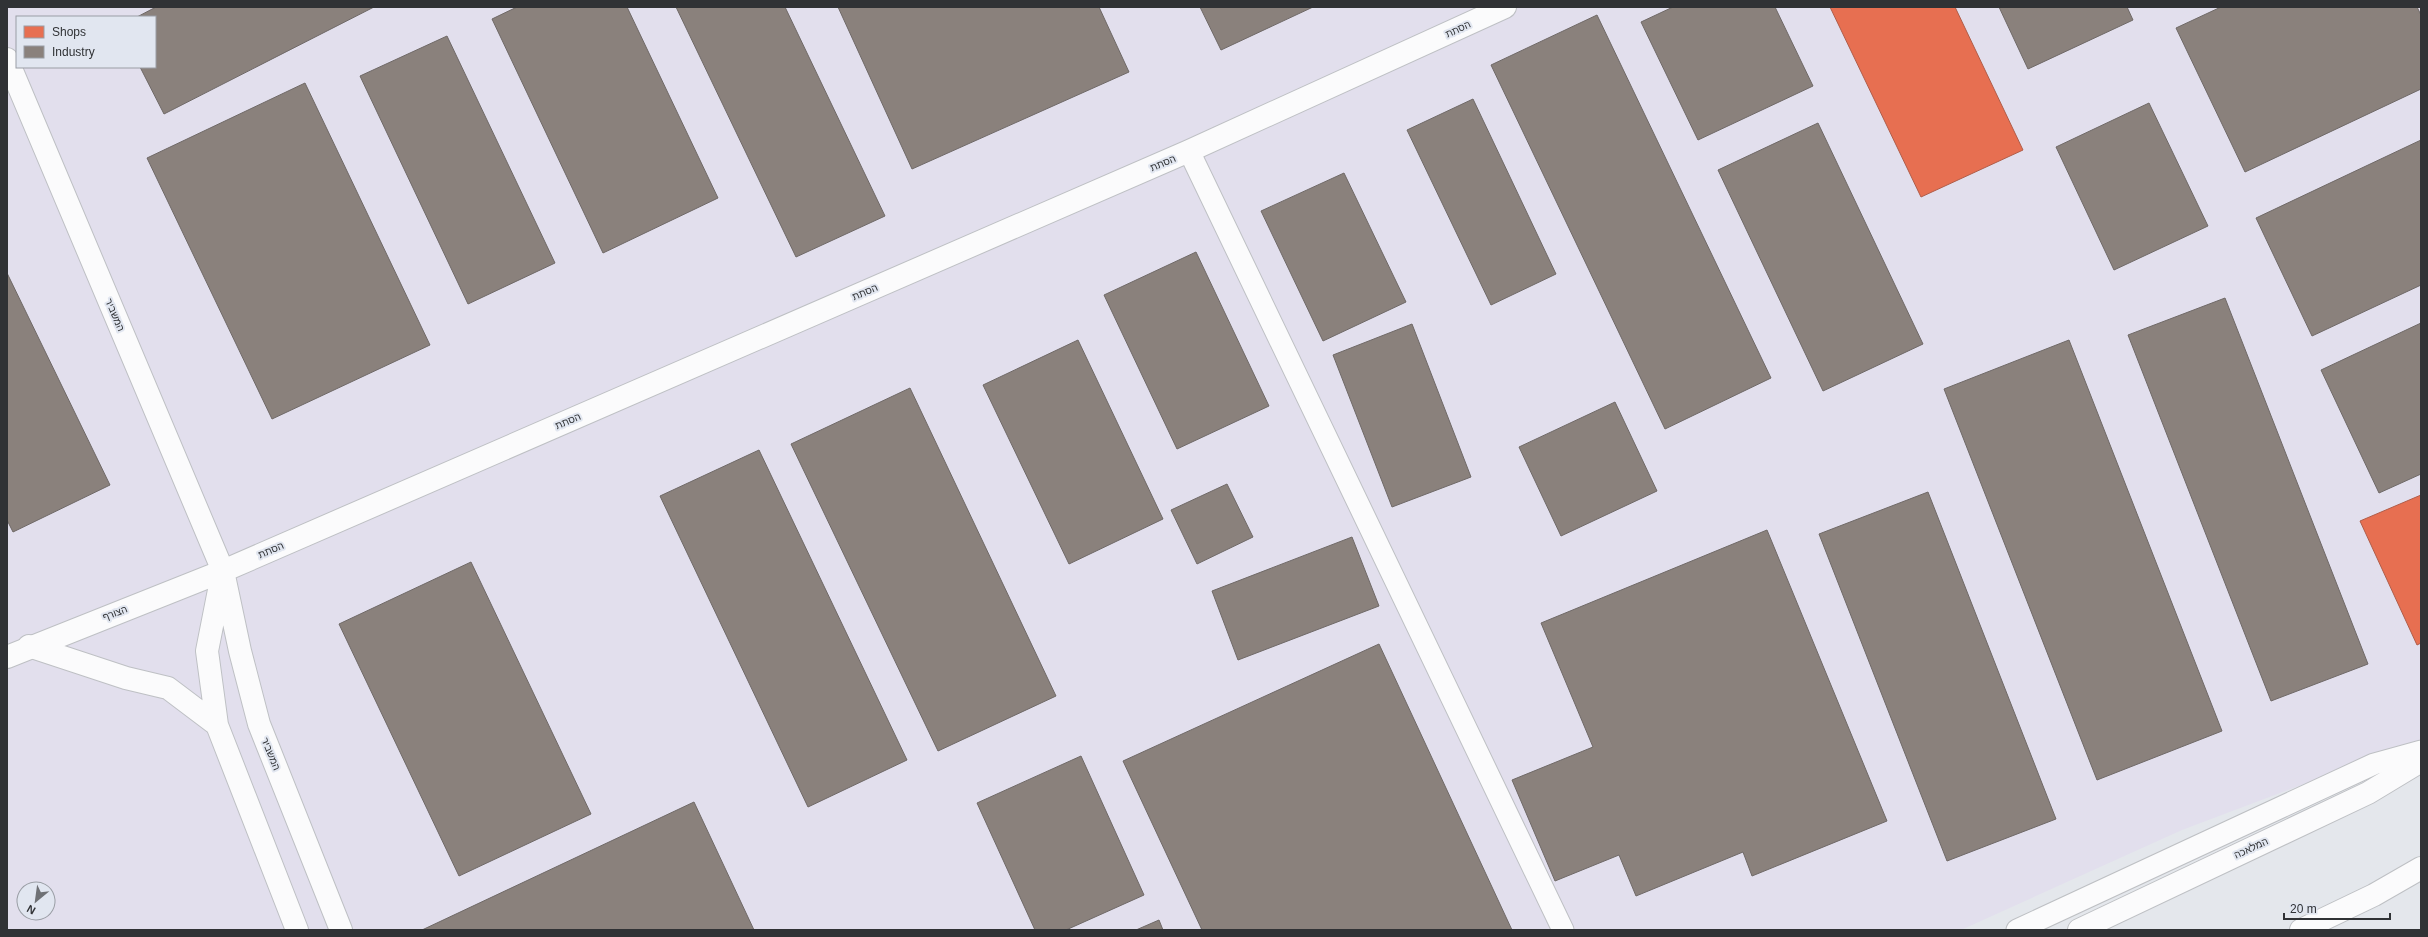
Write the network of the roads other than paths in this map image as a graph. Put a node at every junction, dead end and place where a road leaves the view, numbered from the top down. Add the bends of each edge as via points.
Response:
1 (1505, 7) edge
2 (7, 59) edge
3 (1189, 152) junction
4 (223, 570) junction
5 (29, 646) junction
6 (7, 657) edge
7 (217, 725) junction
8 (2421, 751) edge
9 (2421, 761) edge
10 (2421, 868) edge
11 (297, 930) edge
12 (341, 930) edge
13 (1563, 930) edge
14 (2017, 930) edge
15 (2079, 930) edge
16 (2302, 930) edge

1 - 3 street, הסתת
2 - 4 street, המשביר
3 - 4 street, הסתת
3 - 13 lane
4 - 5 street, הצורף
4 - 7 street via 207,651
4 - 12 street, המשביר via 259,724
5 - 6 street, הצורף
5 - 7 street via 126,678 168,688
7 - 11 street
8 - 14 lane via 2374,764
9 - 15 street, המלאכה via 2368,793
10 - 16 street via 2374,895

